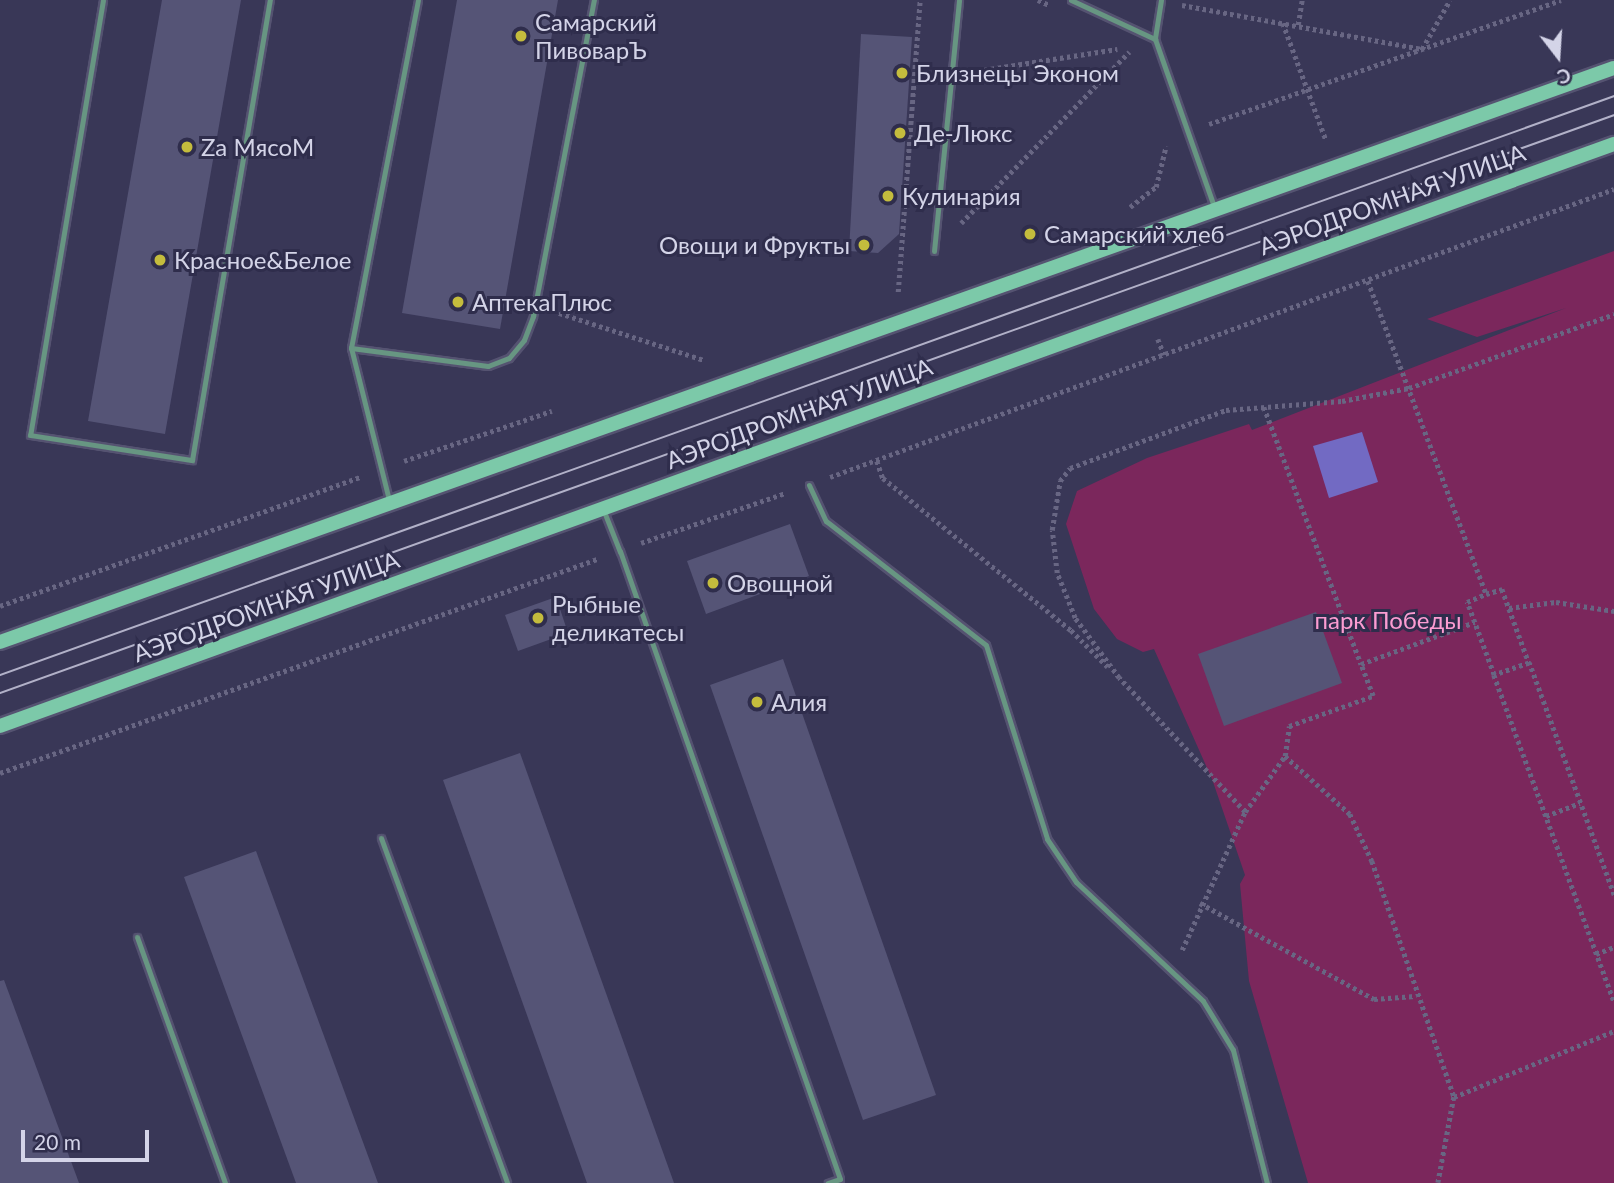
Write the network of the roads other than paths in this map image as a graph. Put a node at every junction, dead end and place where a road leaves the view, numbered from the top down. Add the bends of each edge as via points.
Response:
1 (103, 0) edge
2 (270, 0) edge
3 (418, 0) edge
4 (594, 0) edge
5 (959, 0) edge
6 (1071, 0) edge
7 (1161, 1) edge
8 (1154, 38) junction
9 (1614, 68) edge
10 (1614, 144) edge
11 (1216, 212) junction
12 (934, 251) road end
13 (351, 348) junction
14 (809, 485) road end
15 (390, 503) junction
16 (603, 508) junction
17 (620, 551) road end
18 (622, 558) junction
19 (0, 642) edge
20 (0, 726) edge
21 (381, 838) dead end
22 (137, 937) dead end
23 (841, 1181) edge
24 (225, 1183) edge
25 (507, 1183) edge
26 (828, 1183) edge
27 (1267, 1183) edge

1 - 2 lane via 30,435 192,460
3 - 13 lane
4 - 13 lane via 535,305 524,341 509,358 488,366
5 - 12 lane
6 - 8 lane
7 - 8 lane
8 - 11 lane
9 - 11 main road, АЭРОДРОМНАЯ УЛИЦА
10 - 16 main road, АЭРОДРОМНАЯ УЛИЦА
11 - 15 main road, АЭРОДРОМНАЯ УЛИЦА
13 - 15 lane
14 - 27 lane via 827,521 986,645 1047,839 1076,882 1203,1001 1233,1050
15 - 19 main road, АЭРОДРОМНАЯ УЛИЦА
16 - 18 lane
16 - 20 main road, АЭРОДРОМНАЯ УЛИЦА
17 - 18 lane
18 - 23 lane
21 - 25 lane
22 - 24 lane
23 - 26 lane

